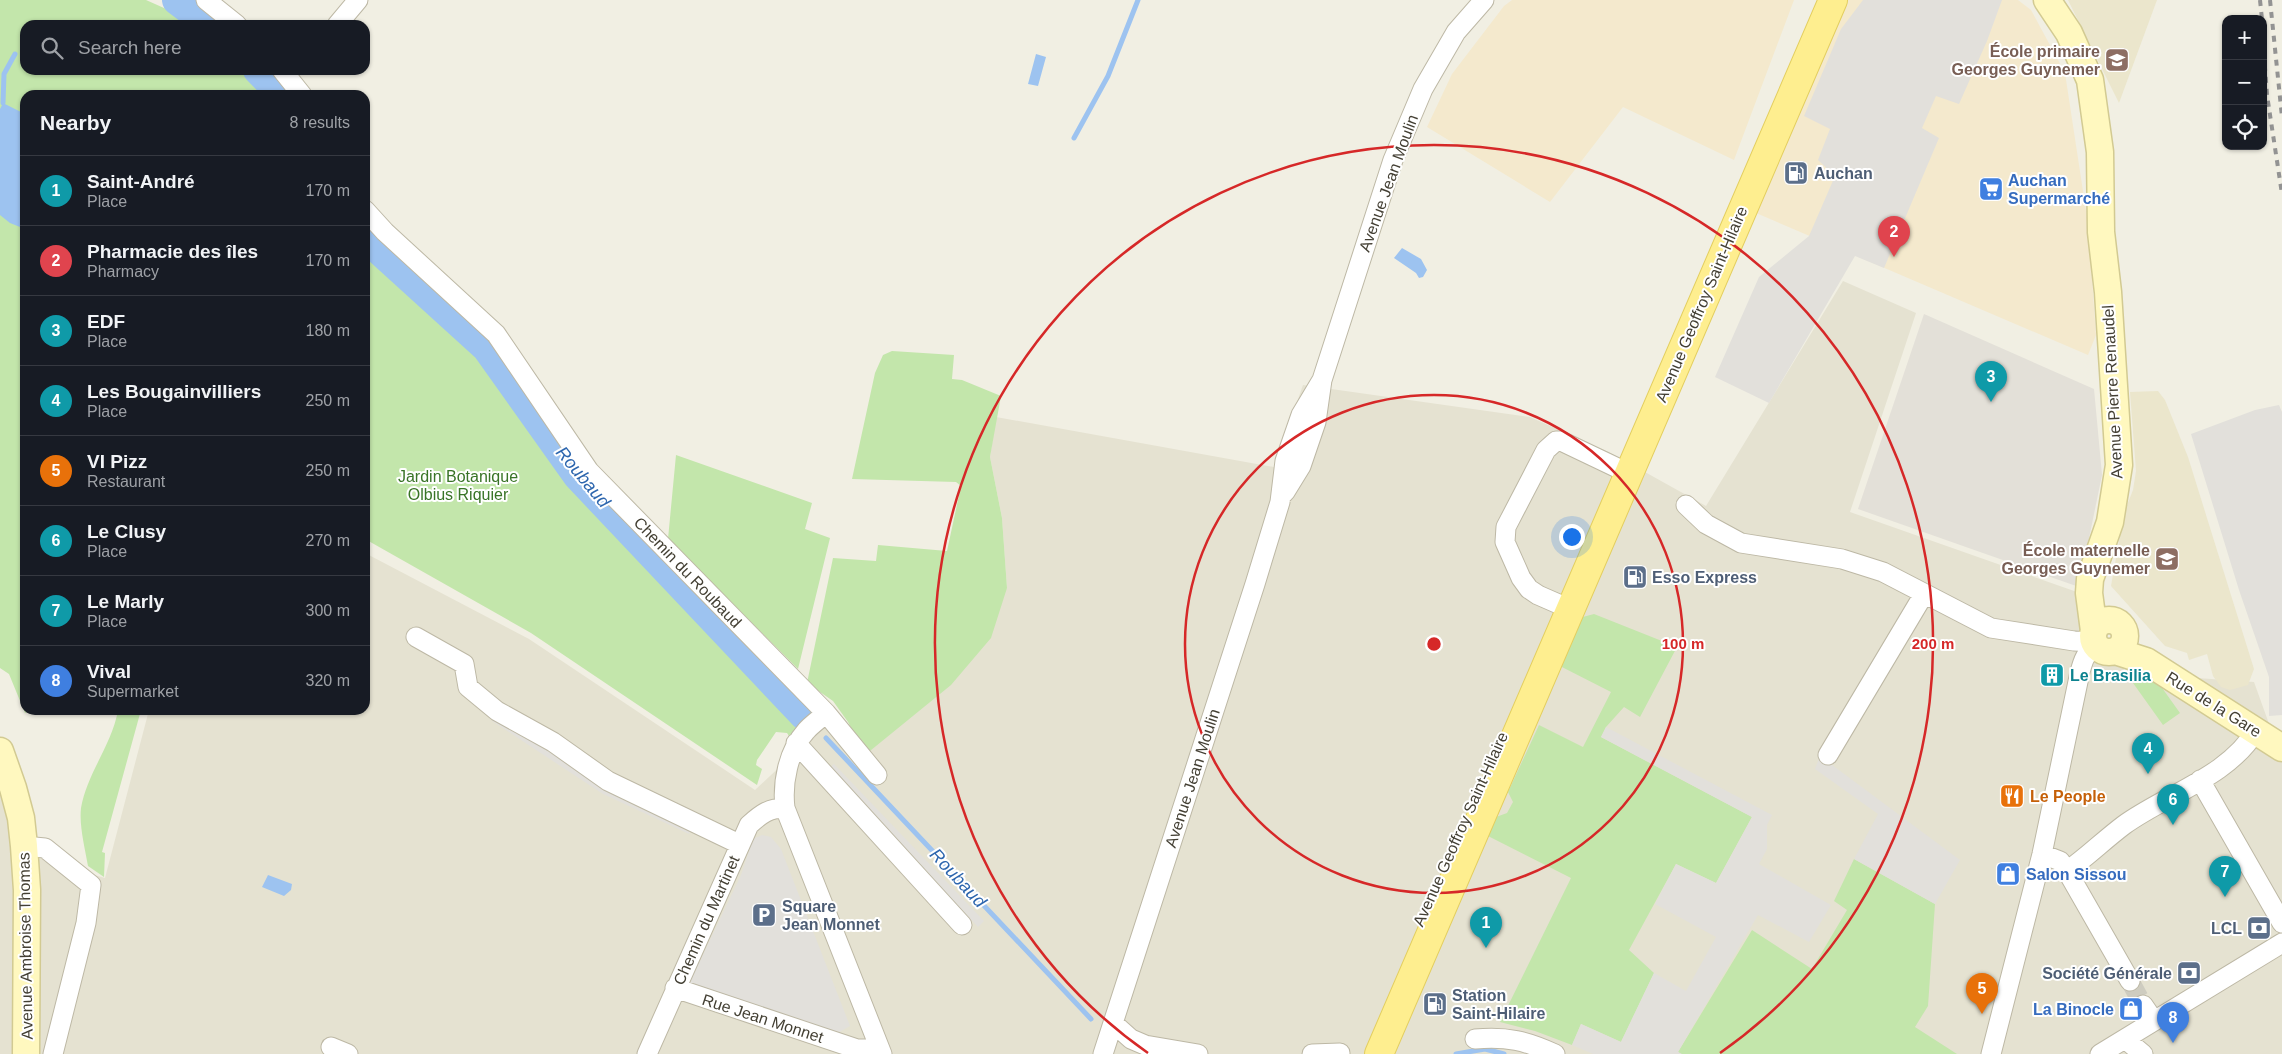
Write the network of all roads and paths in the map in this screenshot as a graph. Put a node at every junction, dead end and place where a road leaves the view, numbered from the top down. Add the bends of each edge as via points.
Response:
1 (206, 0) edge
2 (358, 0) edge
3 (1484, 0) edge
4 (1815, 0) edge
5 (1833, 0) edge
6 (2034, 0) edge
7 (2047, 0) edge
8 (231, 20) edge
9 (341, 20) edge
10 (370, 216) edge
11 (2102, 232) junction
12 (1622, 470) junction
13 (1686, 505) dead end
14 (1924, 594) junction
15 (1564, 606) junction
16 (416, 637) dead end
17 (2107, 638) junction
18 (826, 713) junction
19 (2256, 730) junction
20 (796, 743) junction
21 (2282, 748) edge
22 (0, 751) edge
23 (1828, 755) dead end
24 (877, 775) dead end
25 (2200, 780) junction
26 (785, 808) junction
27 (740, 844) junction
28 (24, 846) junction
29 (2042, 854) junction
30 (2067, 871) junction
31 (2282, 923) edge
32 (962, 925) dead end
33 (2282, 943) edge
34 (2130, 981) tunnel mouth
35 (675, 988) junction
36 (2143, 1005) tunnel mouth
37 (2154, 1020) junction
38 (1113, 1023) junction
39 (1475, 1039) dead end
40 (2125, 1039) junction
41 (881, 1052) edge
42 (1351, 1053) edge
43 (26, 1054) edge
44 (53, 1054) edge
45 (647, 1054) edge
46 (1103, 1054) edge
47 (1198, 1054) edge
48 (1312, 1054) edge
49 (1379, 1054) edge
50 (1555, 1054) edge
51 (1992, 1054) edge
52 (2100, 1054) edge
53 (2142, 1054) edge

1 - 8 street
2 - 9 street
3 - 38 street, Avenue Jean Moulin via 1456,32 1416,104 1393,160 1322,380 1316,422 1301,466 1280,502
4 - 12 main road, Avenue Geoffroy Saint-Hilaire
5 - 12 main road, Avenue Geoffroy Saint-Hilaire
6 - 11 street, Avenue Pierre Renaudel via 2049,24 2071,73
7 - 11 street, Avenue Pierre Renaudel via 2069,33 2090,80 2100,152
10 - 18 street, Chemin du Roubaud via 496,334 589,471
11 - 17 street, Avenue Pierre Renaudel via 2119,465 2116,492 2102,550 2090,579 2089,593
12 - 15 main road, Avenue Geoffroy Saint-Hilaire
12 - 15 street via 1556,441 1546,450 1506,527 1505,542 1529,589
13 - 14 street via 1706,524 1741,543 1842,559 1883,572
14 - 17 street via 1991,628 2074,641
14 - 23 street
15 - 42 main road, Avenue Geoffroy Saint-Hilaire
15 - 49 main road, Avenue Geoffroy Saint-Hilaire
16 - 27 street via 464,664 468,687 497,712 553,742 608,781
17 - 19 street, Rue de la Gare
17 - 29 street via 2085,655
18 - 20 street
18 - 24 street, Chemin du Roubaud
19 - 21 street, Rue de la Gare
19 - 25 street via 2238,753
20 - 26 street via 784,782
20 - 32 street
22 - 28 street, Avenue Ambroise Thomas via 21,818
25 - 30 street via 2124,825
25 - 31 street
26 - 27 street, Chemin du Martinet via 762,812 749,824
26 - 41 street
27 - 35 street, Chemin du Martinet
28 - 43 street, Avenue Ambroise Thomas via 27,890
28 - 44 street via 45,848 91,885 86,923
29 - 30 street via 2060,861
29 - 51 street
30 - 34 street
33 - 37 street
35 - 41 street, Rue Jean Monnet via 857,1049
35 - 45 street, Chemin du Martinet
36 - 37 street
37 - 40 street
38 - 46 street, Avenue Jean Moulin
38 - 47 street via 1131,1039 1145,1045
39 - 50 street via 1501,1037 1530,1043
40 - 52 street
40 - 53 street
42 - 48 street

